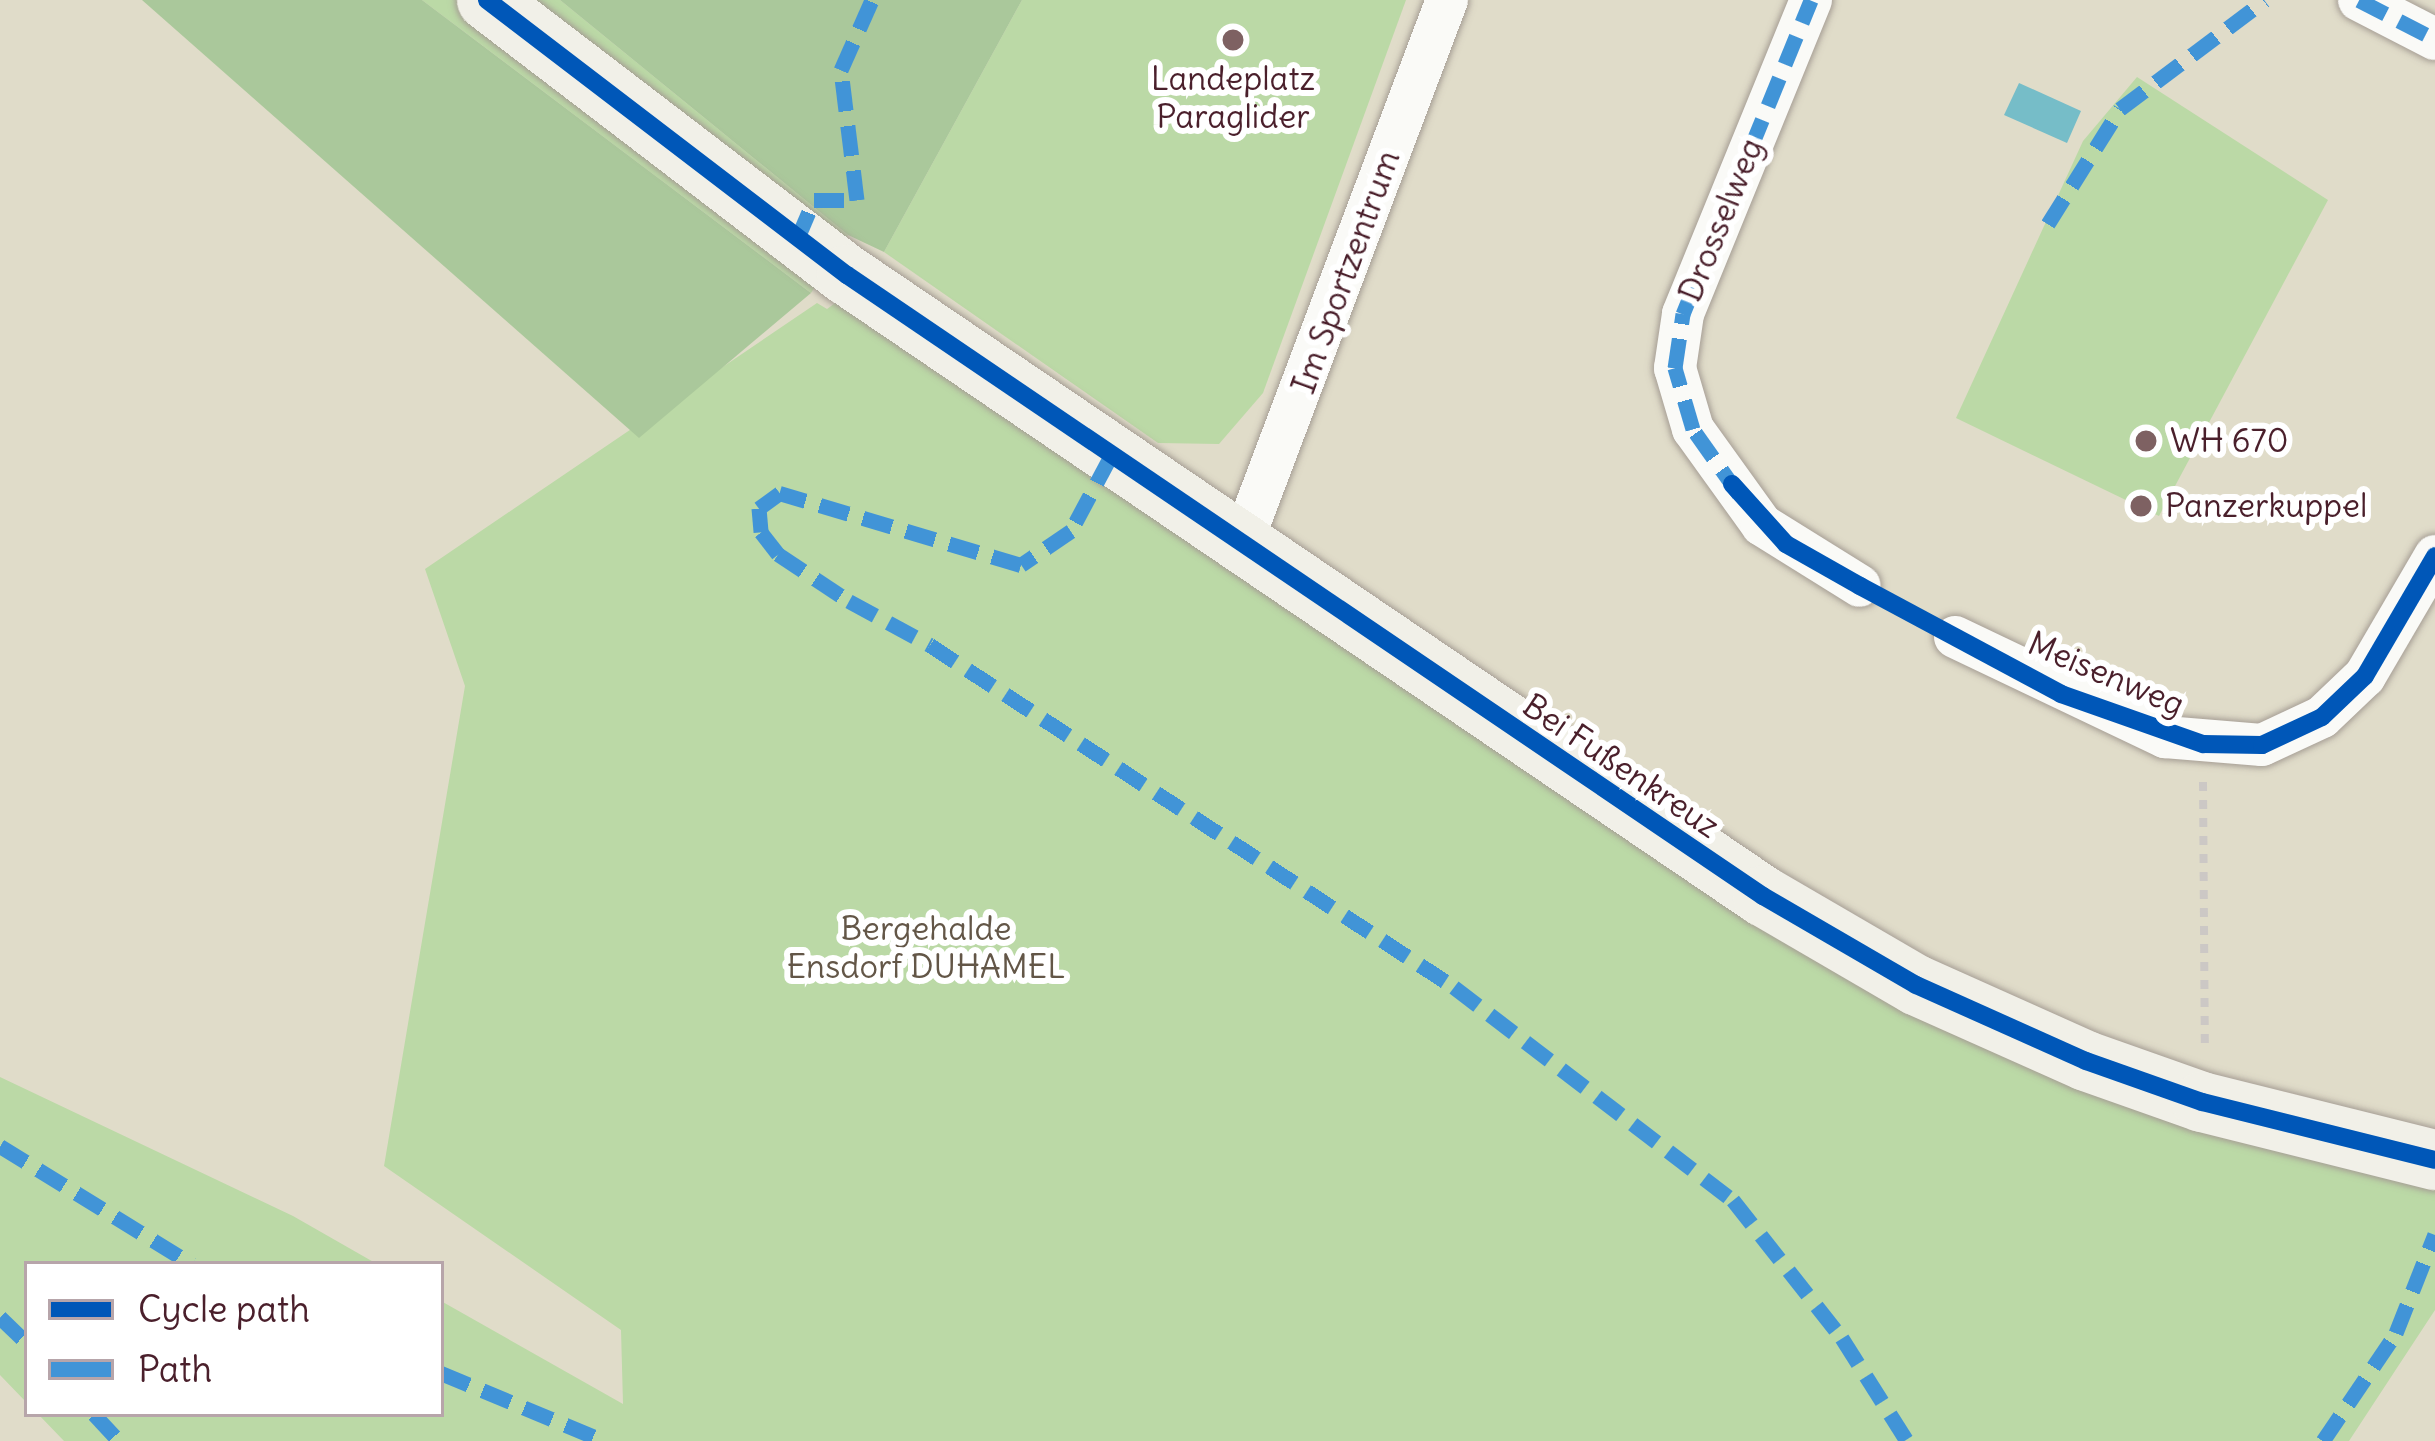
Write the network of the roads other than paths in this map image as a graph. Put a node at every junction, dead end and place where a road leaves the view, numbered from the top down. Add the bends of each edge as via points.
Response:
1 (487, 0) edge
2 (1447, 0) edge
3 (1810, 0) edge
4 (2360, 0) edge
5 (2435, 39) edge
6 (1241, 542) junction
7 (2435, 556) edge
8 (1860, 586) dead end
9 (1955, 637) dead end
10 (2435, 1160) edge

1 - 6 street, Bei Fußenkreuz via 847,275
2 - 6 street, Im Sportzentrum
3 - 8 street, Drosselweg via 1683,314 1675,368 1693,429 1762,525
4 - 5 street
6 - 10 street, Bei Fußenkreuz via 1763,896 1916,985 2202,1102
7 - 9 street, Meisenweg via 2365,676 2322,717 2262,745 2203,744 2118,719

